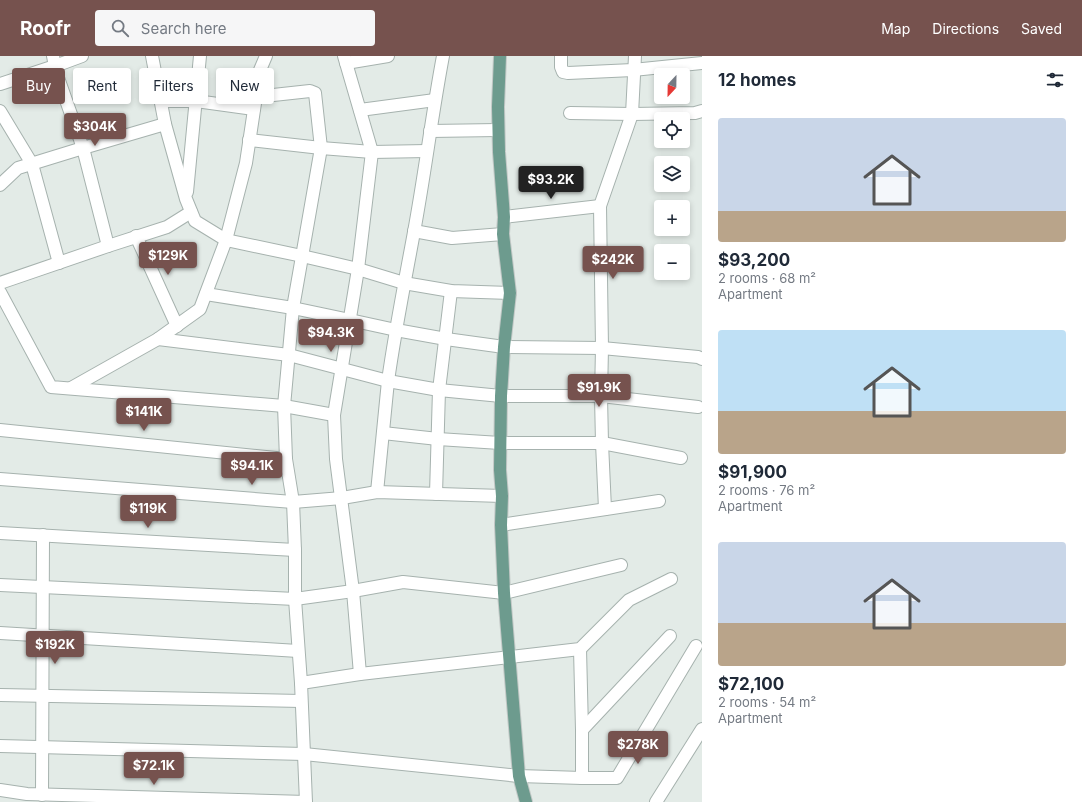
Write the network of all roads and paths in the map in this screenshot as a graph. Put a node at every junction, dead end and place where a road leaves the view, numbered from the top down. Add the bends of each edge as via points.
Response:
1 (82, 56) edge
2 (152, 56) edge
3 (200, 56) edge
4 (266, 56) edge
5 (388, 56) edge
6 (443, 56) edge
7 (500, 56) edge
8 (561, 56) edge
9 (635, 56) edge
10 (345, 59) edge
11 (54, 61) edge
12 (702, 62) edge
13 (154, 68) edge
14 (199, 68) edge
15 (261, 68) edge
16 (634, 70) junction
17 (0, 84) edge
18 (274, 99) edge
19 (435, 100) junction
20 (162, 104) edge
21 (196, 104) edge
22 (255, 104) edge
23 (360, 110) junction
24 (0, 111) edge
25 (702, 111) edge
26 (570, 113) dead end
27 (632, 114) junction
28 (166, 124) junction
29 (498, 130) junction
30 (430, 132) junction
31 (249, 140) junction
32 (83, 148) junction
33 (321, 148) junction
34 (427, 151) junction
35 (372, 152) junction
36 (32, 164) junction
37 (0, 185) edge
38 (186, 199) junction
39 (600, 206) junction
40 (191, 212) junction
41 (504, 217) junction
42 (414, 231) junction
43 (503, 234) junction
44 (136, 236) junction
45 (226, 240) junction
46 (108, 246) junction
47 (302, 256) junction
48 (59, 263) junction
49 (358, 269) junction
50 (0, 283) edge
51 (404, 283) junction
52 (0, 292) edge
53 (451, 292) junction
54 (510, 293) junction
55 (206, 294) junction
56 (293, 308) junction
57 (350, 320) junction
58 (177, 326) junction
59 (396, 330) junction
60 (158, 339) junction
61 (446, 339) junction
62 (504, 347) junction
63 (602, 348) junction
64 (288, 355) junction
65 (702, 359) edge
66 (342, 368) junction
67 (388, 380) junction
68 (71, 388) junction
69 (440, 390) junction
70 (501, 396) junction
71 (601, 396) junction
72 (284, 406) junction
73 (698, 407) dead end
74 (334, 416) junction
75 (0, 430) edge
76 (383, 433) junction
77 (438, 439) junction
78 (500, 443) junction
79 (602, 443) junction
80 (286, 458) junction
81 (681, 458) dead end
82 (0, 479) edge
83 (377, 492) junction
84 (436, 494) junction
85 (502, 496) junction
86 (342, 498) junction
87 (659, 501) dead end
88 (292, 502) junction
89 (605, 509) junction
90 (501, 525) junction
91 (0, 533) edge
92 (43, 535) junction
93 (295, 550) junction
94 (621, 565) dead end
95 (671, 579) dead end
96 (0, 585) edge
97 (43, 587) junction
98 (353, 591) junction
99 (504, 593) junction
100 (295, 599) junction
101 (0, 633) edge
102 (43, 635) junction
103 (670, 636) dead end
104 (696, 646) dead end
105 (580, 649) junction
106 (298, 651) junction
107 (510, 657) junction
108 (360, 674) junction
109 (301, 683) junction
110 (0, 695) edge
111 (42, 696) junction
112 (301, 701) junction
113 (702, 729) edge
114 (582, 730) junction
115 (0, 746) edge
116 (42, 747) junction
117 (304, 754) junction
118 (519, 776) junction
119 (582, 778) junction
120 (0, 790) edge
121 (42, 795) junction
122 (306, 802) edge
123 (526, 802) edge
124 (656, 802) edge

1 - 11 street
2 - 13 street
3 - 14 street
4 - 15 street
5 - 10 street
6 - 19 street
7 - 29 main road
8 - 16 street via 563,72 568,73
9 - 16 street
10 - 23 street
11 - 17 street
11 - 32 street
12 - 16 street
16 - 27 street
18 - 33 street via 310,91 315,93
19 - 23 street
19 - 30 street
20 - 28 street
21 - 38 street
22 - 31 street
23 - 35 street
24 - 36 street
25 - 27 street
26 - 27 street
27 - 39 street
28 - 32 street
28 - 38 street
29 - 30 street
29 - 41 main road
30 - 34 street
31 - 33 street
31 - 45 street via 246,163
32 - 36 street
32 - 46 street
33 - 35 street
33 - 47 street
34 - 35 street
34 - 42 street
35 - 49 street
36 - 37 street via 18,168
36 - 48 street
38 - 40 street
39 - 41 street
39 - 63 street
40 - 44 street via 167,227
40 - 45 street via 195,221
41 - 43 main road
42 - 43 street via 452,238
42 - 51 street
43 - 54 main road
44 - 46 street
44 - 58 street
45 - 47 street
45 - 55 street
46 - 48 street
47 - 49 street
47 - 56 street
48 - 50 street
49 - 51 street
49 - 57 street
51 - 53 street
51 - 59 street
52 - 68 street via 51,386
53 - 54 street
53 - 61 street
54 - 62 main road
55 - 56 street
55 - 58 street via 200,309
56 - 57 street
56 - 64 street
57 - 59 street
57 - 66 street
58 - 60 street
59 - 61 street
59 - 67 street
60 - 64 street
60 - 68 street
61 - 62 street
61 - 69 street
62 - 63 street
62 - 70 main road
63 - 65 street
63 - 71 street
64 - 66 street
64 - 72 street
66 - 67 street
66 - 74 street
67 - 69 street
67 - 76 street
68 - 72 street
69 - 70 street
69 - 77 street
70 - 71 street
70 - 78 main road
71 - 73 street
71 - 79 street
72 - 74 street
72 - 80 street
74 - 86 street via 336,459
75 - 80 street
76 - 77 street
76 - 83 street
77 - 78 street
77 - 84 street
78 - 79 street
78 - 85 main road
79 - 81 street
79 - 89 street
80 - 88 street
82 - 88 street
83 - 84 street
83 - 86 street
84 - 85 street
85 - 90 main road
86 - 88 street
86 - 98 street
87 - 89 street
88 - 93 street
89 - 90 street
90 - 99 main road
91 - 92 street
92 - 93 street
92 - 97 street
93 - 100 street
94 - 99 street
95 - 105 street via 629,600
96 - 97 street
97 - 100 street
97 - 102 street
98 - 99 street via 403,582
98 - 100 street
98 - 108 street
99 - 107 main road
100 - 106 street
101 - 102 street
102 - 106 street
102 - 111 street
103 - 114 street
104 - 119 street via 617,778
105 - 107 street
105 - 114 street
106 - 109 street
107 - 108 street
107 - 118 main road
108 - 109 street
109 - 112 street
110 - 111 street
111 - 112 street
111 - 116 street
112 - 117 street
113 - 124 street
114 - 119 street
115 - 116 street
116 - 117 street
116 - 121 street
117 - 118 street
117 - 122 street
118 - 119 street
118 - 123 main road
120 - 121 street
121 - 122 street

